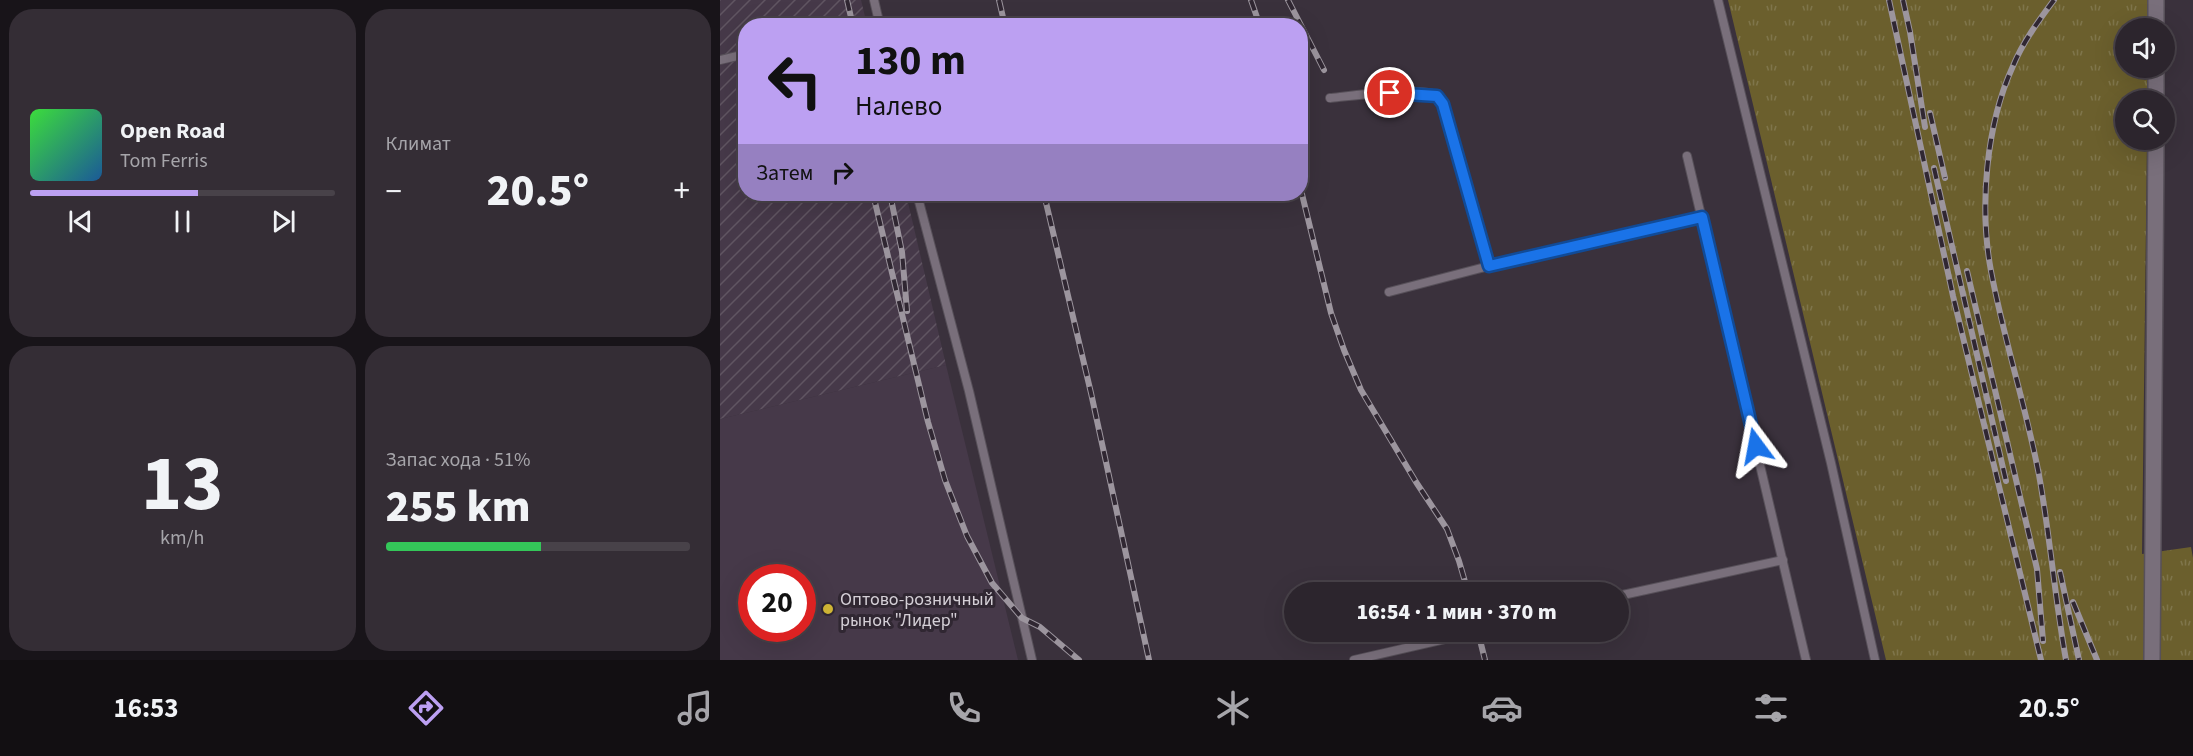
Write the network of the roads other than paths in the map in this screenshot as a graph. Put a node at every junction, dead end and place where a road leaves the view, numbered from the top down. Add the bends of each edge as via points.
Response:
1 (874, 0) edge
2 (1718, 0) edge
3 (2156, 0) edge
4 (878, 18) edge
5 (2156, 18) edge
6 (738, 56) edge
7 (720, 60) edge
8 (1330, 98) dead end
9 (2156, 150) edge
10 (1687, 156) dead end
11 (919, 201) edge
12 (1702, 217) junction
13 (1489, 266) junction
14 (1389, 292) dead end
15 (1783, 560) junction
16 (1629, 594) edge
17 (1432, 642) edge
18 (1032, 660) edge
19 (1354, 660) edge
20 (1806, 660) edge
21 (1875, 660) edge
22 (2152, 660) edge

1 - 4 lane
2 - 21 lane
3 - 5 street
6 - 7 lane
8 - 13 lane via 1390,93 1437,96 1443,104
9 - 22 street
10 - 12 lane
11 - 18 lane via 969,391
12 - 13 lane
12 - 15 lane
13 - 14 lane
15 - 16 lane
15 - 20 lane
17 - 19 lane

